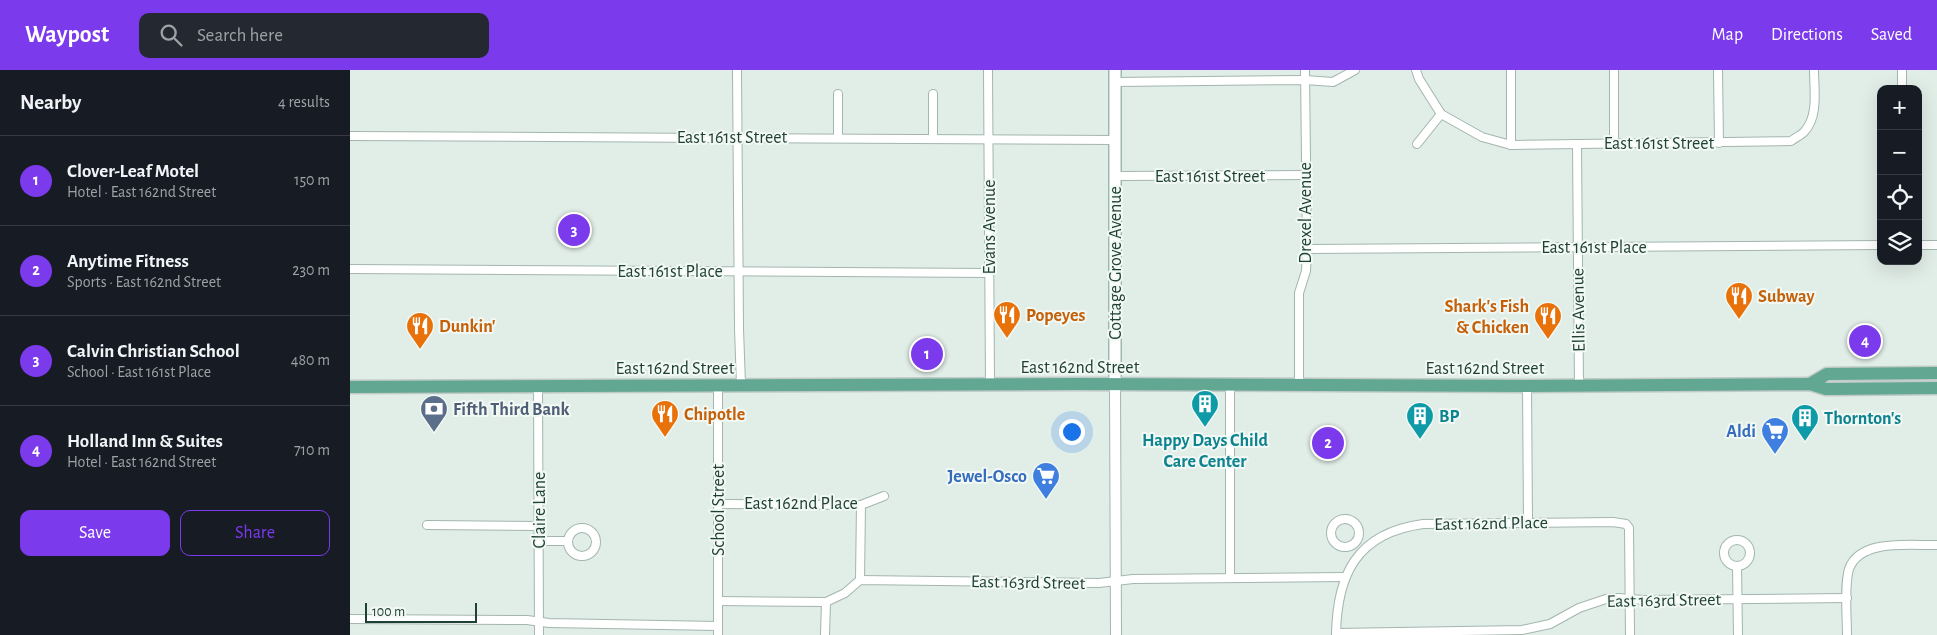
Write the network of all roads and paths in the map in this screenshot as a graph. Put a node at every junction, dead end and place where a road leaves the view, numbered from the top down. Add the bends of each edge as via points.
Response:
1 (738, 70) edge
2 (988, 70) edge
3 (1305, 70) edge
4 (1355, 70) edge
5 (1416, 70) edge
6 (1511, 70) edge
7 (1614, 70) edge
8 (1718, 70) edge
9 (1814, 70) edge
10 (1902, 70) edge
11 (1115, 76) edge
12 (1305, 80) junction
13 (1902, 85) edge
14 (838, 94) dead end
15 (933, 94) dead end
16 (1441, 114) junction
17 (350, 136) edge
18 (738, 137) junction
19 (838, 138) junction
20 (933, 138) junction
21 (989, 139) junction
22 (1115, 140) junction
23 (1614, 143) junction
24 (1719, 143) junction
25 (1417, 144) dead end
26 (1577, 144) junction
27 (1511, 145) junction
28 (1305, 175) junction
29 (1115, 176) junction
30 (1937, 244) edge
31 (1877, 245) edge
32 (1922, 245) edge
33 (1577, 248) junction
34 (1307, 249) junction
35 (350, 269) edge
36 (739, 271) junction
37 (989, 273) junction
38 (1937, 372) edge
39 (1115, 384) junction
40 (1810, 384) junction
41 (990, 385) junction
42 (1230, 385) junction
43 (1299, 385) junction
44 (350, 386) edge
45 (538, 386) junction
46 (718, 386) junction
47 (741, 386) junction
48 (1527, 386) junction
49 (1579, 386) junction
50 (1937, 388) edge
51 (884, 496) dead end
52 (718, 504) junction
53 (861, 505) junction
54 (1528, 522) junction
55 (427, 525) dead end
56 (539, 526) junction
57 (539, 541) junction
58 (567, 541) dead end
59 (1354, 543) dead end
60 (1937, 545) edge
61 (1363, 551) junction
62 (1737, 566) dead end
63 (1345, 577) junction
64 (1230, 578) junction
65 (860, 580) junction
66 (1116, 581) junction
67 (1847, 598) junction
68 (1630, 599) junction
69 (1737, 599) junction
70 (718, 601) junction
71 (826, 602) junction
72 (350, 619) edge
73 (540, 622) junction
74 (718, 626) junction
75 (1336, 634) edge
76 (539, 635) edge
77 (718, 635) edge
78 (825, 635) edge
79 (1116, 635) edge
80 (1630, 635) edge
81 (1738, 635) edge
82 (1847, 635) edge

1 - 18 street
2 - 21 street, Evans Avenue
3 - 12 street, Drexel Avenue
4 - 12 street via 1333,82
5 - 16 street
6 - 27 street
7 - 23 street
8 - 24 street
9 - 24 street, East 161st Street via 1815,105 1804,132 1791,141
10 - 13 street
11 - 12 street
11 - 22 main road, Cottage Grove Avenue
12 - 28 street, Drexel Avenue
14 - 19 street
15 - 20 street
16 - 25 street
16 - 27 street, East 161st Street via 1482,137
17 - 18 street, East 161st Street
18 - 19 street, East 161st Street
18 - 36 street
19 - 20 street, East 161st Street
20 - 21 street, East 161st Street
21 - 22 street, East 161st Street
21 - 37 street, Evans Avenue
22 - 29 main road, Cottage Grove Avenue
23 - 24 street, East 161st Street
23 - 26 street, East 161st Street
26 - 27 street, East 161st Street
26 - 33 street, Ellis Avenue
28 - 29 street, East 161st Street
28 - 34 street, Drexel Avenue
29 - 39 main road, Cottage Grove Avenue
30 - 32 street
31 - 33 street, East 161st Place
33 - 34 street, East 161st Place
33 - 49 street, Ellis Avenue
34 - 43 street, Drexel Avenue via 1306,271 1299,293
35 - 36 street, East 161st Place
36 - 37 street, East 161st Place
36 - 47 street
37 - 41 street, Evans Avenue
38 - 40 main road, East 162nd Street via 1826,374
39 - 41 main road, East 162nd Street
39 - 42 main road, East 162nd Street
39 - 66 street, Cottage Grove Avenue
40 - 49 main road, East 162nd Street
40 - 50 main road, East 162nd Street via 1826,389
41 - 47 main road, East 162nd Street
42 - 43 main road, East 162nd Street
42 - 64 street
43 - 48 main road, East 162nd Street
44 - 45 main road, East 162nd Street
45 - 46 main road, East 162nd Street
45 - 56 street, Claire Lane
46 - 47 main road, East 162nd Street
46 - 52 street, School Street
48 - 49 main road, East 162nd Street
48 - 54 street
51 - 53 street, East 162nd Place
52 - 53 street, East 162nd Place
52 - 70 street, School Street
53 - 65 street
54 - 61 street, East 162nd Place via 1408,526 1382,536
54 - 68 street, East 162nd Place via 1626,524
55 - 56 street
56 - 57 street, Claire Lane
57 - 58 street
57 - 73 street, Claire Lane
59 - 61 street
60 - 67 street via 1879,546 1859,555 1849,568
61 - 63 street
62 - 69 street
63 - 64 street, East 163rd Street
63 - 75 street via 1338,603
64 - 66 street, East 163rd Street
65 - 66 street, East 163rd Street
65 - 71 street via 845,593
66 - 79 street, Cottage Grove Avenue
67 - 69 street, East 163rd Street
67 - 82 street
68 - 69 street, East 163rd Street
68 - 75 street, East 163rd Street via 1592,602 1550,624 1522,630
68 - 80 street
69 - 81 street
70 - 71 street
70 - 74 street, School Street
71 - 78 street
72 - 73 street
73 - 74 street
73 - 76 street, Claire Lane
74 - 77 street, School Street

